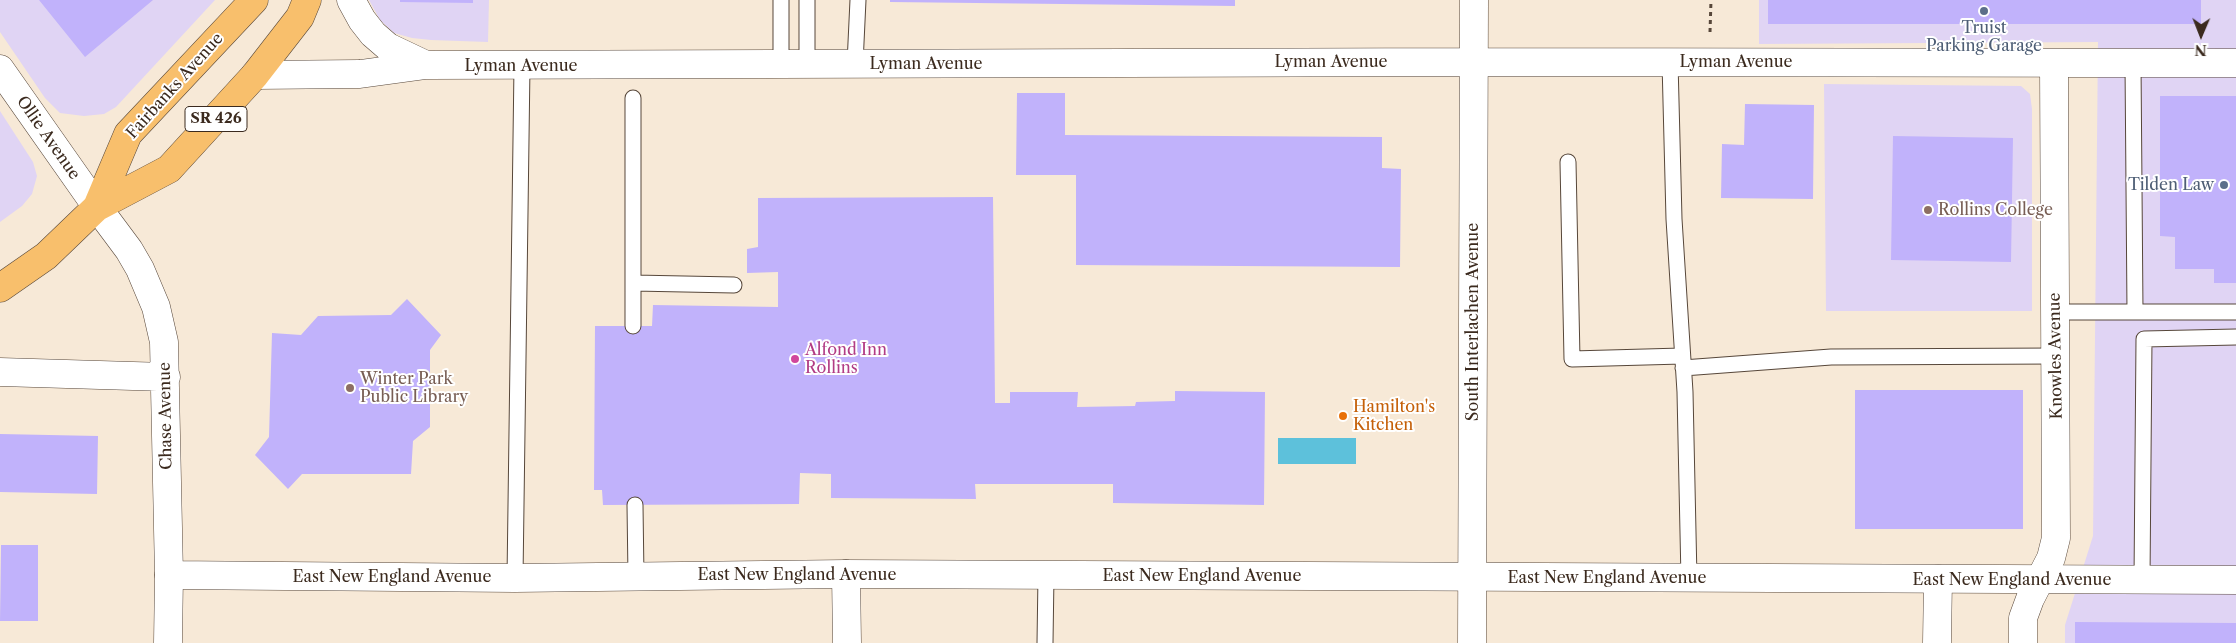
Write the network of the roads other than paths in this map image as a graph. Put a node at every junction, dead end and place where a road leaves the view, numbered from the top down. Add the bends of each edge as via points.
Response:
1 (254, 0) edge
2 (307, 0) edge
3 (351, 0) edge
4 (781, 0) edge
5 (807, 0) edge
6 (858, 0) edge
7 (1474, 0) edge
8 (1474, 62) junction
9 (1670, 62) junction
10 (2054, 63) junction
11 (2133, 63) junction
12 (2236, 63) edge
13 (855, 64) junction
14 (426, 65) junction
15 (794, 65) junction
16 (522, 66) junction
17 (0, 69) edge
18 (256, 75) junction
19 (633, 98) dead end
20 (1568, 162) dead end
21 (97, 207) junction
22 (634, 283) junction
23 (734, 285) dead end
24 (0, 288) edge
25 (2055, 312) junction
26 (2136, 312) junction
27 (2236, 312) edge
28 (633, 326) dead end
29 (2236, 337) edge
30 (2057, 356) junction
31 (1683, 362) junction
32 (0, 372) edge
33 (166, 377) junction
34 (635, 505) dead end
35 (846, 574) junction
36 (169, 575) junction
37 (1046, 575) junction
38 (636, 576) junction
39 (515, 578) junction
40 (1472, 578) junction
41 (1689, 579) junction
42 (1938, 580) junction
43 (2040, 580) junction
44 (2142, 580) junction
45 (2236, 580) edge
46 (168, 643) edge
47 (847, 643) edge
48 (1045, 643) edge
49 (1472, 643) edge
50 (1937, 643) edge
51 (2023, 643) edge

1 - 21 main road, Fairbanks Avenue / SR 426 via 128,134
2 - 18 main road, Fairbanks Avenue / SR 426 via 300,17
3 - 14 street, Lyman Avenue via 373,34 388,47
4 - 15 lane
5 - 15 lane
6 - 13 lane
7 - 8 street, South Interlachen Avenue
8 - 9 street, Lyman Avenue
8 - 13 street, Lyman Avenue
8 - 40 street, South Interlachen Avenue
9 - 10 street, Lyman Avenue
9 - 31 lane via 1674,219
10 - 11 street, Lyman Avenue
10 - 25 street, Knowles Avenue
11 - 12 street, Lyman Avenue
11 - 26 lane
13 - 15 street, Lyman Avenue
14 - 16 street, Lyman Avenue
14 - 18 street, Lyman Avenue via 360,74
15 - 16 street, Lyman Avenue
16 - 39 lane
17 - 21 street, Ollie Avenue
18 - 21 main road, Fairbanks Avenue / SR 426 via 169,169
19 - 22 lane
20 - 31 lane via 1572,359
21 - 24 main road, Fairbanks Avenue / SR 426 via 46,256
21 - 33 street, Chase Avenue via 129,250 156,308 164,342
22 - 23 lane
22 - 28 lane
25 - 26 lane
25 - 30 street, Knowles Avenue
26 - 27 lane
29 - 44 lane via 2144,339
30 - 31 lane via 1831,356
30 - 43 street, Knowles Avenue via 2056,538
31 - 41 lane
32 - 33 street
33 - 36 street, Chase Avenue
34 - 38 lane
35 - 37 street, East New England Avenue
35 - 38 street, East New England Avenue
35 - 47 street
36 - 39 street, East New England Avenue
36 - 46 street, Chase Avenue
37 - 40 street, East New England Avenue
37 - 48 lane
38 - 39 street, East New England Avenue
40 - 41 street, East New England Avenue
40 - 49 street, South Interlachen Avenue
41 - 42 street, East New England Avenue
42 - 43 street, East New England Avenue
42 - 50 street
43 - 44 street, East New England Avenue
43 - 51 street, Knowles Avenue via 2023,618
44 - 45 street, East New England Avenue

